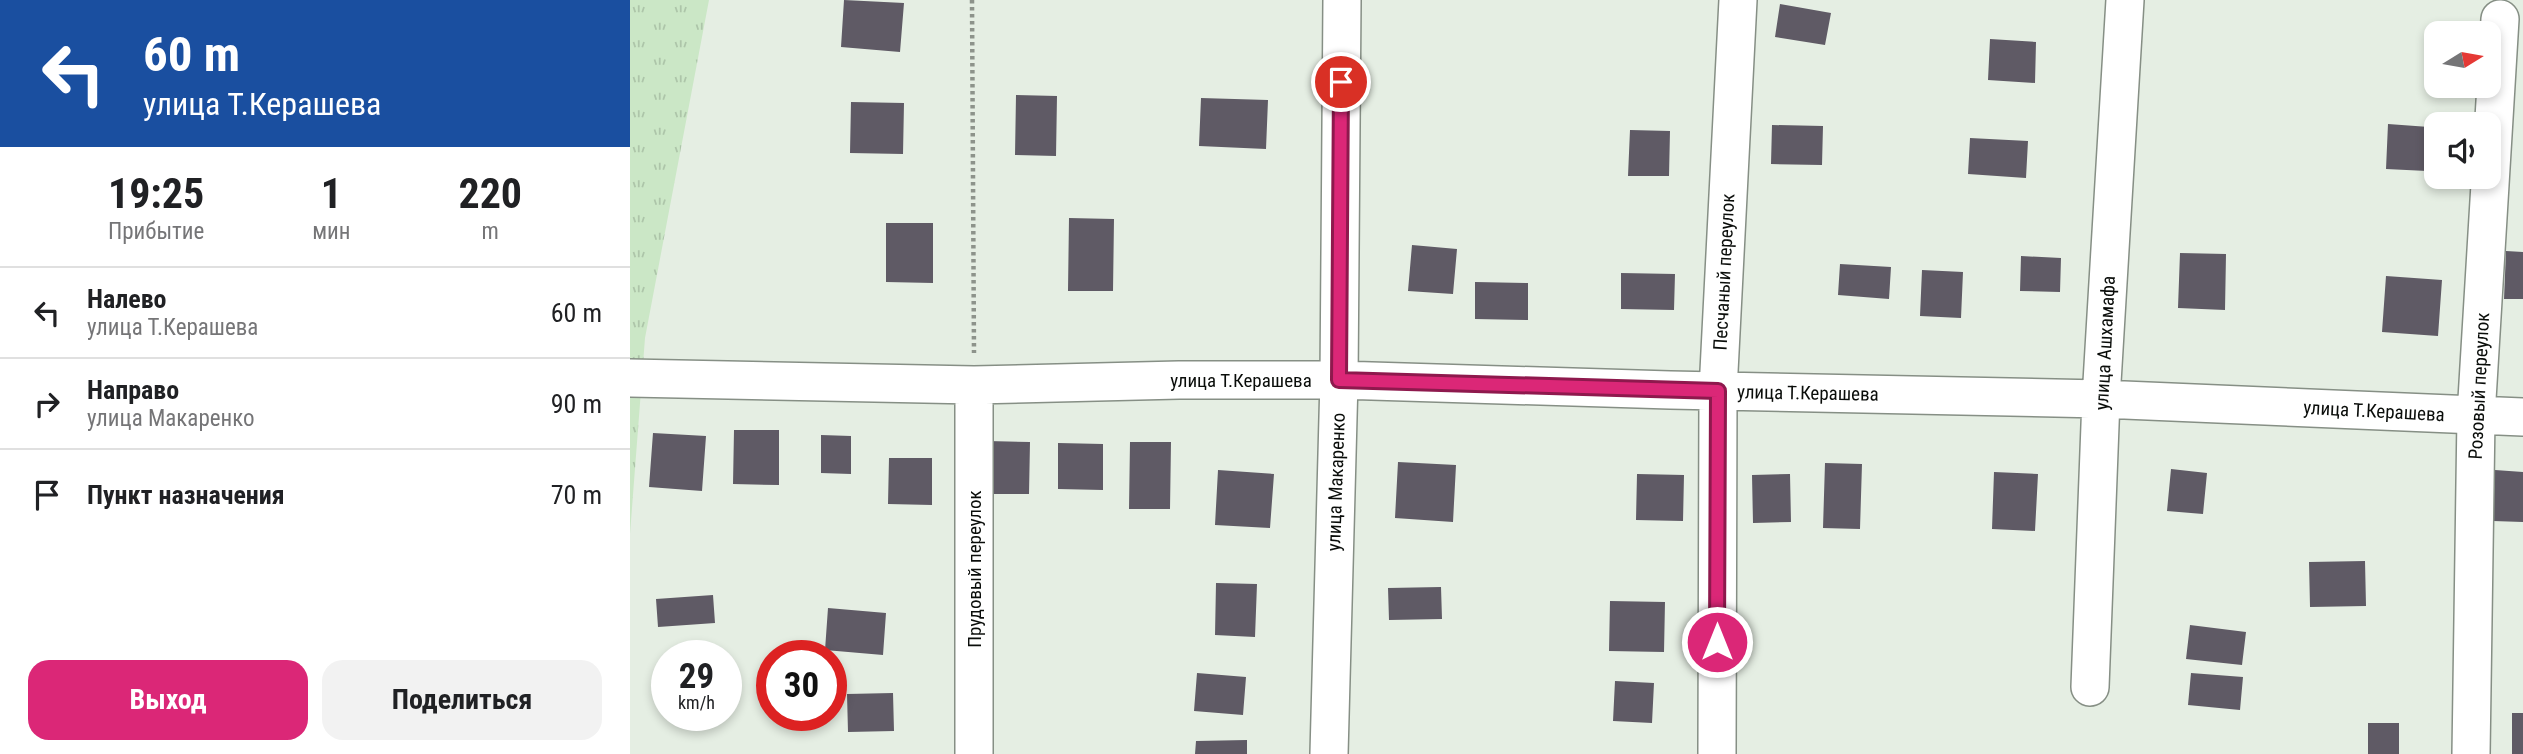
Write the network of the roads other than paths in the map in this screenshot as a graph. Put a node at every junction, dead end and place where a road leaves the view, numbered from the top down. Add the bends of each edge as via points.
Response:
1 (1342, 0) edge
2 (1738, 0) edge
3 (2125, 0) edge
4 (2500, 19) dead end
5 (630, 378) edge
6 (1339, 380) junction
7 (974, 384) junction
8 (1718, 391) junction
9 (2101, 398) junction
10 (2476, 416) junction
11 (2523, 417) edge
12 (2090, 687) dead end
13 (974, 754) edge
14 (1329, 754) edge
15 (1717, 754) edge
16 (2471, 754) edge

1 - 6 street, улица Макаренко
2 - 8 street, Песчаный переулок
3 - 9 street, улица Ашхамафа
4 - 10 street, Розовый переулок
5 - 7 street, улица Т.Керашева
6 - 7 street, улица Т.Керашева
6 - 8 street, улица Т.Керашева
6 - 14 street, улица Макаренко
7 - 13 street, Прудовый переулок
8 - 9 street, улица Т.Керашева
8 - 15 street, Песчаный переулок
9 - 10 street, улица Т.Керашева
9 - 12 street, улица Ашхамафа
10 - 11 street, улица Т.Керашева
10 - 16 street, Розовый переулок

